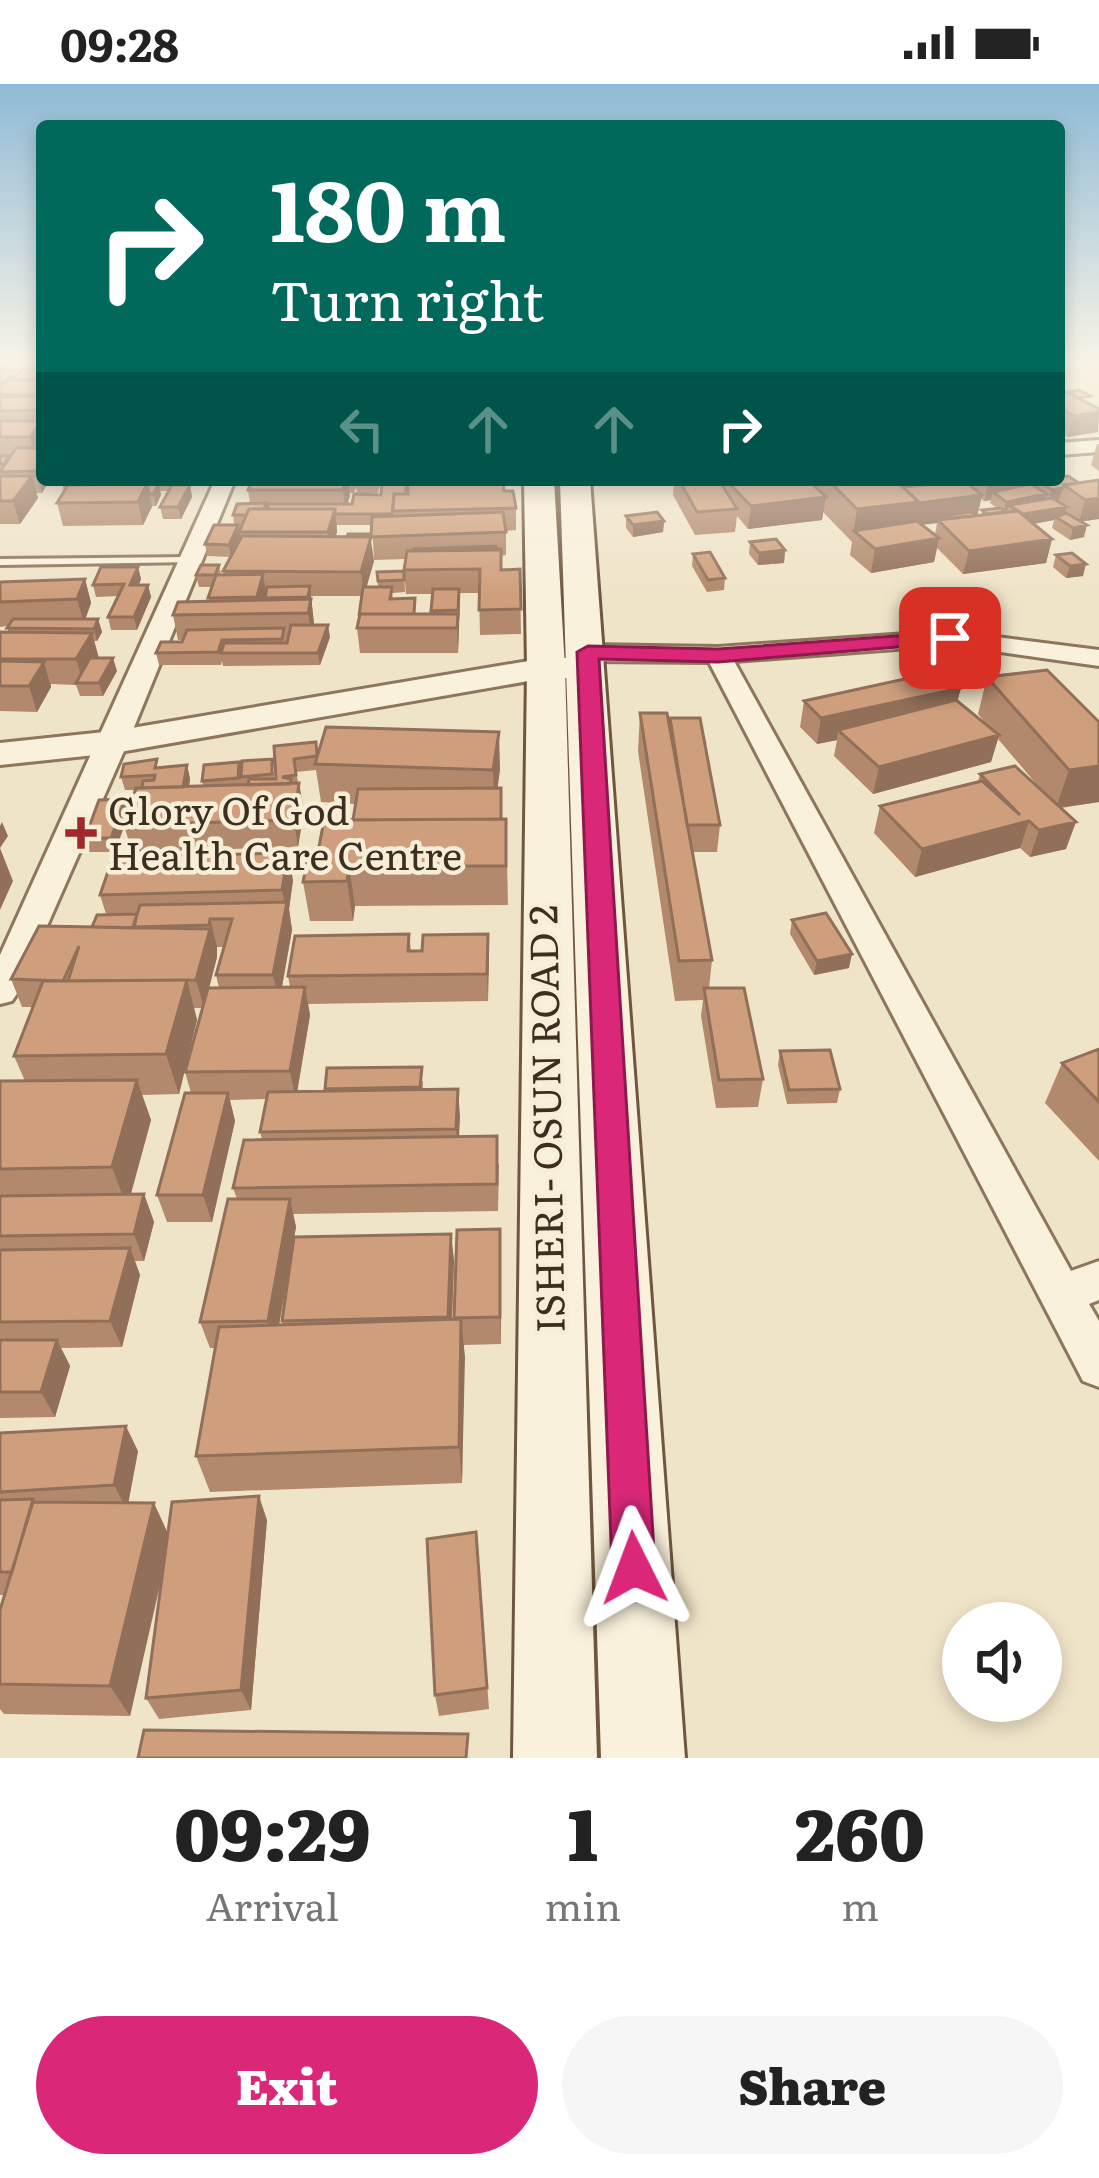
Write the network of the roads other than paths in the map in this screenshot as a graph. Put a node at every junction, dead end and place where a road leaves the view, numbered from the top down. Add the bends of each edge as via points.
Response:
1 (1099, 446) edge
2 (1065, 448) edge
3 (222, 486) edge
4 (540, 486) edge
5 (575, 486) edge
6 (190, 560) junction
7 (0, 562) edge
8 (718, 656) junction
9 (1099, 658) edge
10 (574, 663) junction
11 (114, 742) junction
12 (0, 754) edge
13 (0, 992) edge
14 (1080, 1287) edge
15 (1099, 1366) edge
16 (555, 1758) edge
17 (643, 1758) edge

1 - 2 street
3 - 6 street
4 - 10 main road, ISHERI- OSUN ROAD 2
5 - 10 main road
6 - 7 lane
6 - 11 street
8 - 9 street via 950,638
8 - 10 street
8 - 14 street
10 - 11 street
10 - 16 main road, ISHERI- OSUN ROAD 2
10 - 17 main road
11 - 12 street
11 - 13 street
14 - 15 street

